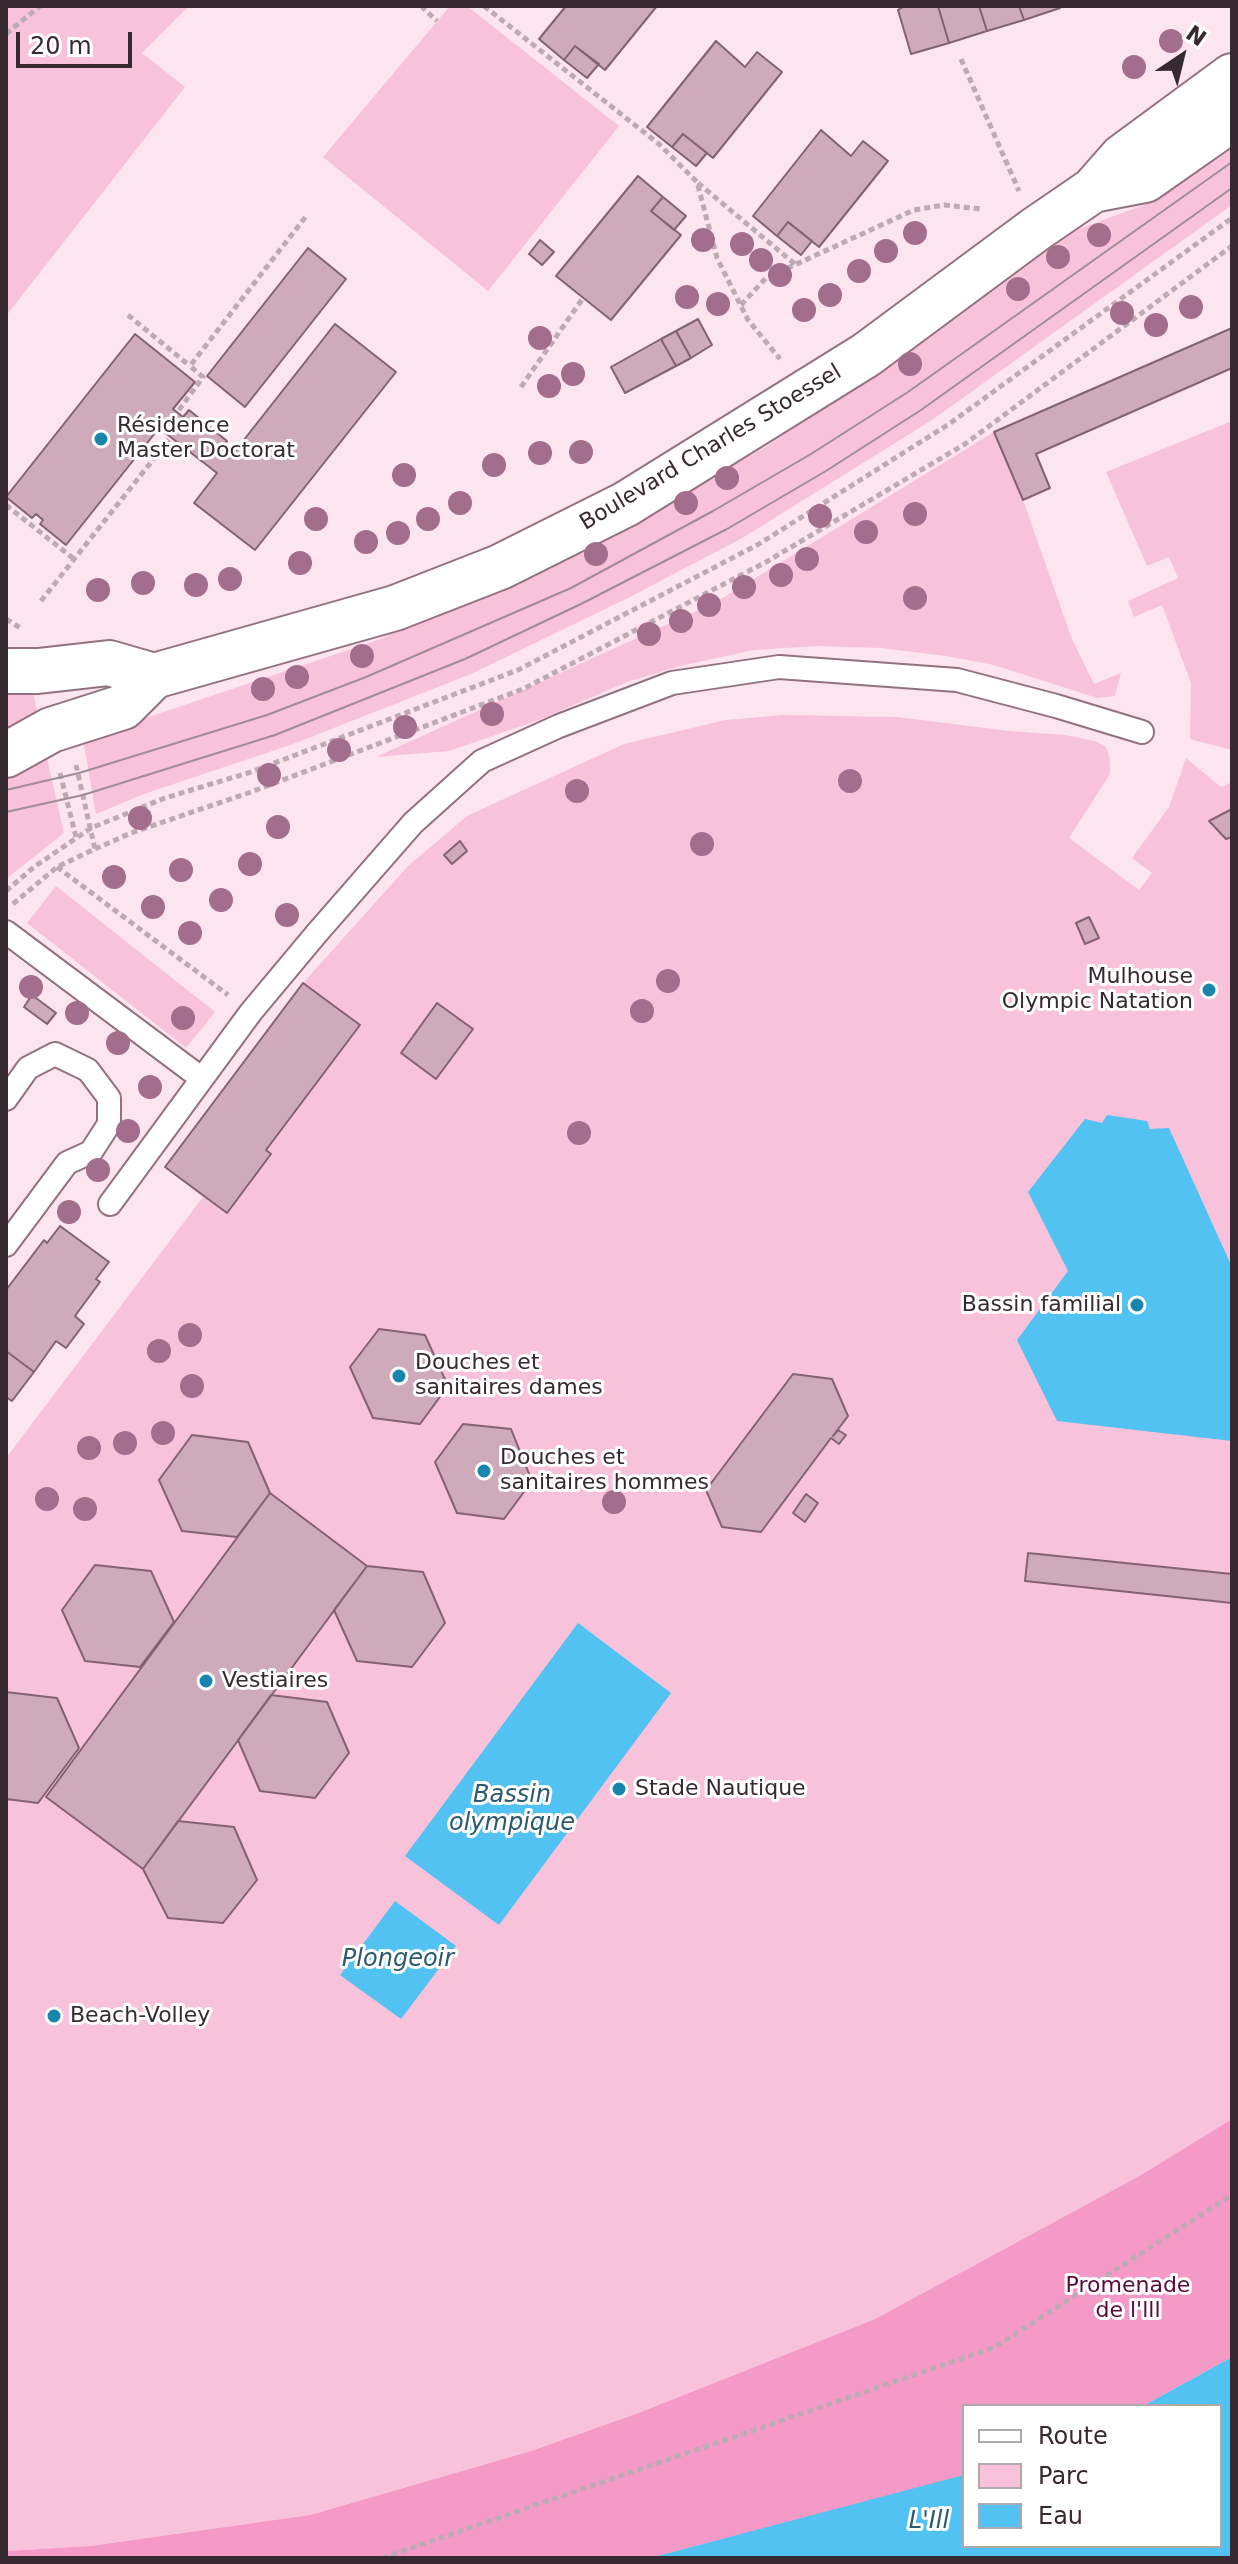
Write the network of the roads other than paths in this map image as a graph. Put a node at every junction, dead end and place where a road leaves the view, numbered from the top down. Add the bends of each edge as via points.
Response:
1 (1232, 76) edge
2 (1232, 119) edge
3 (1093, 190) junction
4 (6, 671) edge
5 (154, 676) junction
6 (1142, 732) dead end
7 (6, 755) edge
8 (6, 932) edge
9 (201, 1078) junction
10 (6, 1099) edge
11 (110, 1204) dead end
12 (6, 1245) edge

1 - 3 main road, Boulevard Charles Stoessel via 1122,157
2 - 3 main road, Boulevard Charles Stoessel via 1145,180
3 - 5 main road, Boulevard Charles Stoessel via 866,355 626,504 500,567 395,608
4 - 5 main road via 109,663
5 - 7 main road, Boulevard Charles Stoessel via 123,707 51,730
6 - 9 lane via 957,680 779,667 672,683 482,761 413,823
8 - 9 lane
9 - 11 lane
10 - 12 lane via 28,1068 55,1054 88,1070 109,1098 109,1124 91,1152 67,1163

